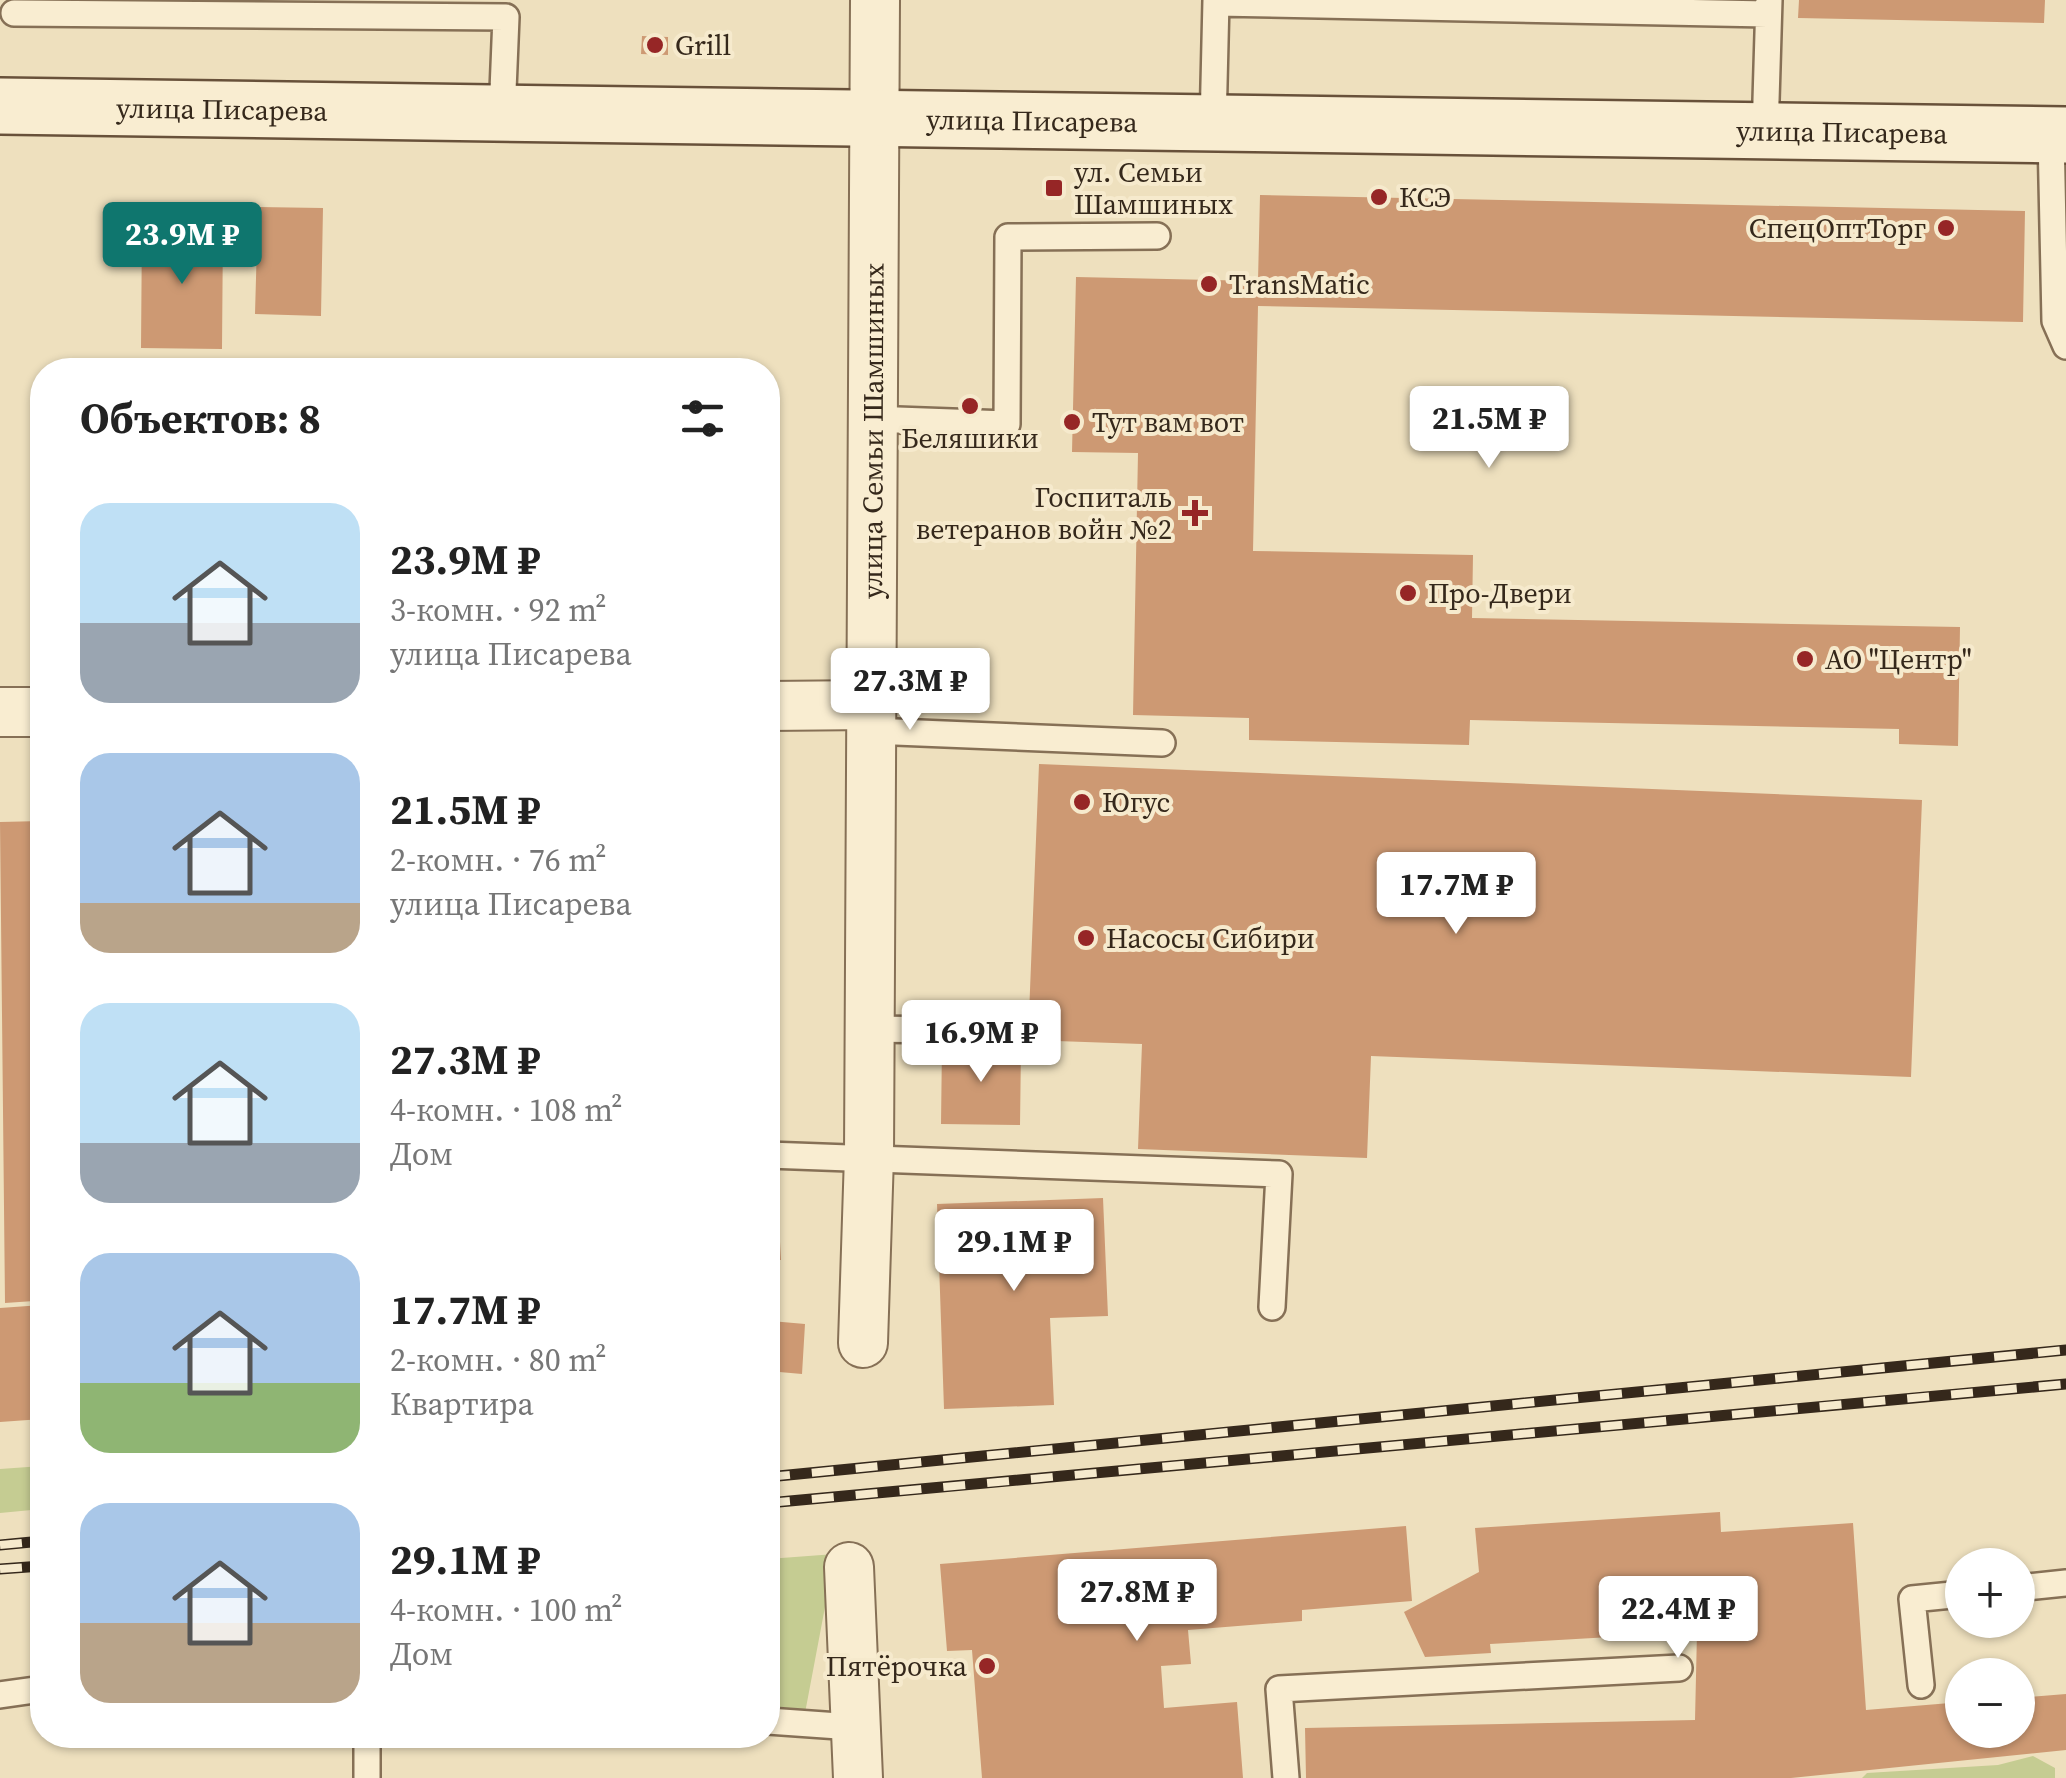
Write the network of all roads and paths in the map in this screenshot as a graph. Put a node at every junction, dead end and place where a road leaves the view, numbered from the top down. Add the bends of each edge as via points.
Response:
1 (875, 0) edge
2 (1216, 2) edge
3 (1768, 7) edge
4 (506, 8) edge
5 (14, 13) dead end
6 (0, 106) edge
7 (502, 115) junction
8 (875, 121) junction
9 (1213, 126) junction
10 (1766, 134) junction
11 (2058, 135) edge
12 (1157, 236) dead end
13 (2061, 262) edge
14 (2066, 346) edge
15 (870, 419) junction
16 (780, 707) edge
17 (0, 712) edge
18 (30, 712) edge
19 (871, 718) junction
20 (1162, 743) dead end
21 (869, 1028) junction
22 (1028, 1031) dead end
23 (780, 1156) edge
24 (869, 1156) junction
25 (1272, 1306) dead end
26 (863, 1343) dead end
27 (849, 1567) dead end
28 (2066, 1583) edge
29 (2035, 1586) edge
30 (1945, 1596) edge
31 (1679, 1668) dead end
32 (1921, 1685) dead end
33 (30, 1691) edge
34 (0, 1695) edge
35 (780, 1722) edge
36 (853, 1727) junction
37 (366, 1748) edge
38 (367, 1778) edge
39 (858, 1778) edge
40 (1286, 1778) edge

1 - 8 street, улица Семьи Шамшиных
2 - 3 lane
2 - 9 lane
3 - 10 lane
4 - 5 lane
4 - 7 lane
6 - 7 main road, улица Писарева
7 - 8 main road, улица Писарева
8 - 9 main road, улица Писарева
8 - 15 street, улица Семьи Шамшиных
9 - 10 main road, улица Писарева
10 - 11 main road, улица Писарева
11 - 13 lane
12 - 15 lane via 1008,236 1008,424
13 - 14 lane via 2054,320
15 - 19 street, улица Семьи Шамшиных
16 - 19 street
17 - 18 street
19 - 20 lane
19 - 21 street, улица Семьи Шамшиных
21 - 22 lane
21 - 24 street, улица Семьи Шамшиных
23 - 24 lane
24 - 25 lane via 1279,1174
24 - 26 street, улица Семьи Шамшиных
27 - 36 street
28 - 29 lane
30 - 32 lane via 1912,1599
31 - 40 lane via 1279,1690
33 - 34 lane
35 - 36 lane
36 - 39 street
37 - 38 lane

